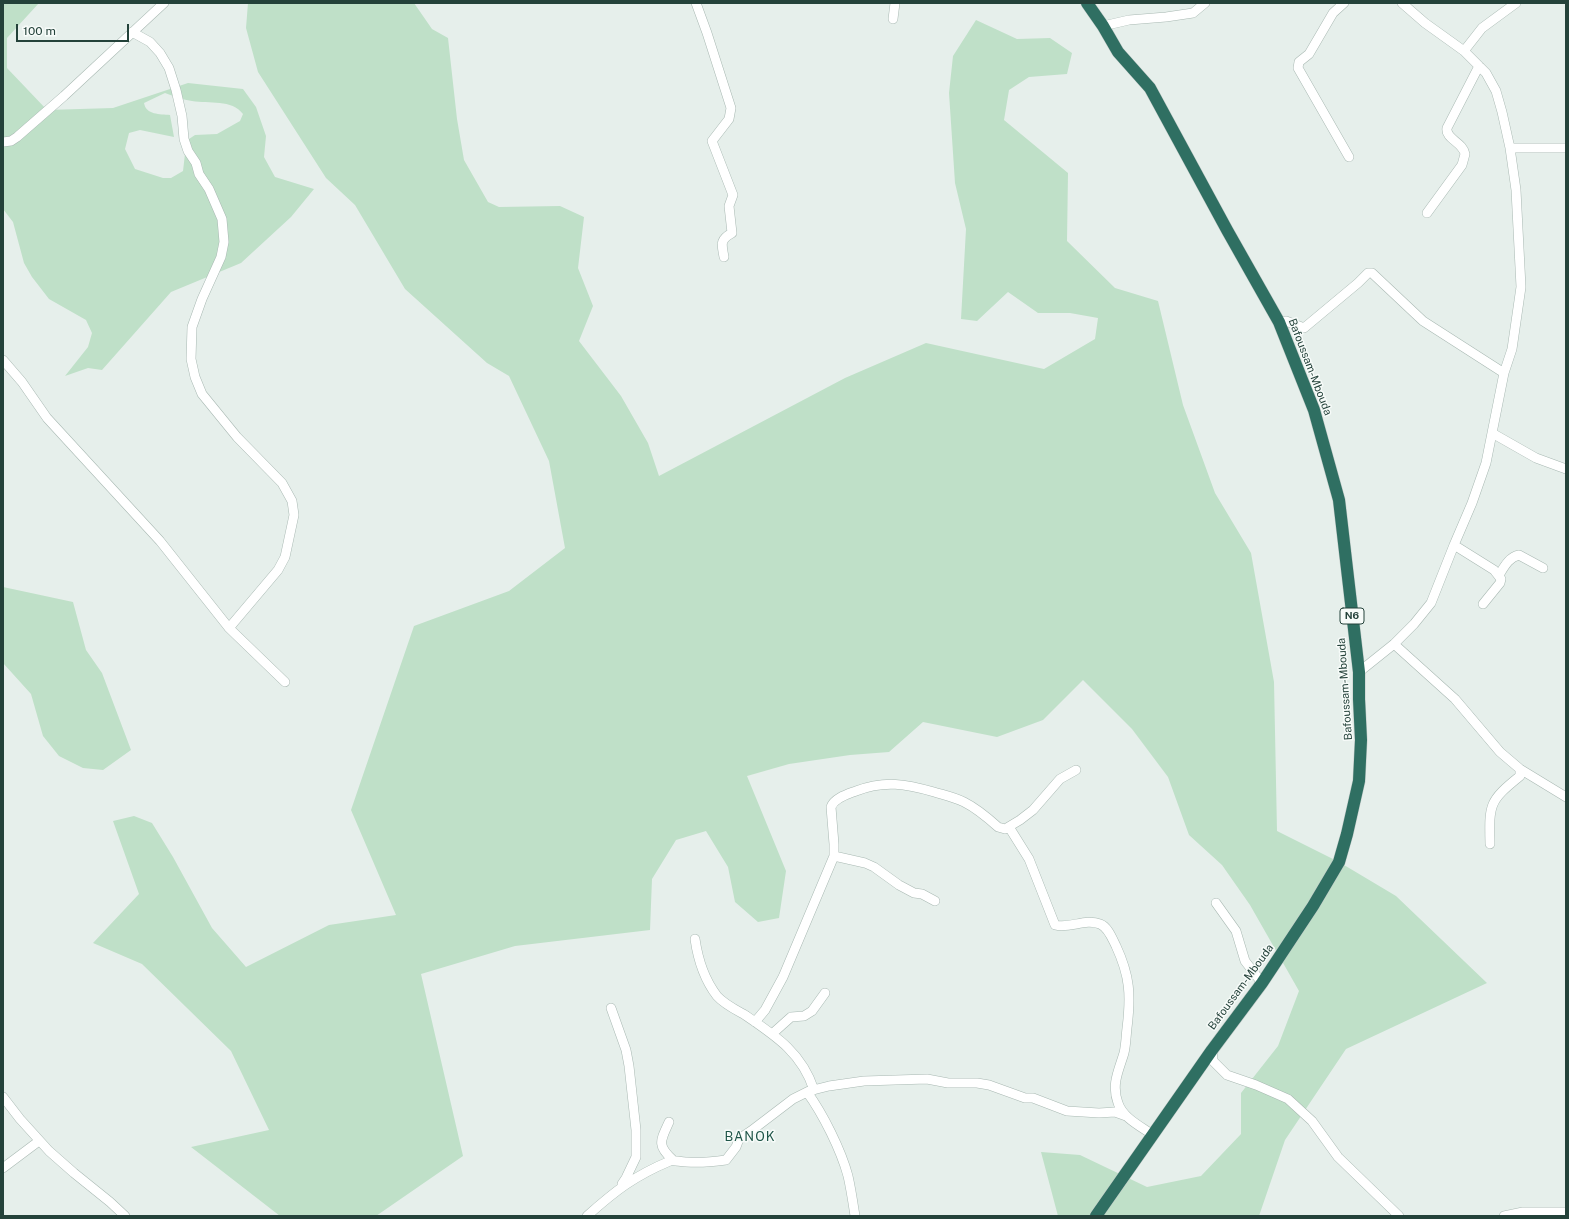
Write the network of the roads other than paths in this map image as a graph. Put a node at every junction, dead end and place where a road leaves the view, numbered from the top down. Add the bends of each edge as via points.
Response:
1 (164, 3) edge
2 (696, 3) edge
3 (895, 3) edge
4 (1087, 3) edge
5 (1205, 3) edge
6 (1344, 3) edge
7 (1402, 3) edge
8 (1516, 3) edge
9 (893, 19) dead end
10 (1104, 26) junction
11 (132, 32) junction
12 (1464, 50) junction
13 (1480, 66) junction
14 (3, 142) edge
15 (1510, 148) junction
16 (1566, 148) edge
17 (1349, 158) dead end
18 (1427, 213) dead end
19 (724, 257) dead end
20 (1279, 322) junction
21 (3, 360) edge
22 (1504, 373) junction
23 (1492, 434) junction
24 (1566, 469) edge
25 (1454, 545) junction
26 (1543, 568) dead end
27 (1499, 575) junction
28 (1483, 604) dead end
29 (230, 628) junction
30 (1394, 644) junction
31 (1359, 672) junction
32 (285, 682) dead end
33 (1520, 769) junction
34 (1076, 770) dead end
35 (1566, 798) edge
36 (1009, 827) junction
37 (1490, 844) dead end
38 (834, 856) junction
39 (935, 901) dead end
40 (1216, 903) dead end
41 (695, 939) dead end
42 (1262, 983) junction
43 (825, 993) dead end
44 (611, 1008) dead end
45 (755, 1022) junction
46 (772, 1034) junction
47 (1212, 1050) junction
48 (811, 1091) junction
49 (3, 1097) edge
50 (1126, 1116) junction
51 (669, 1122) dead end
52 (1153, 1135) junction
53 (39, 1141) junction
54 (673, 1160) junction
55 (3, 1168) edge
56 (619, 1188) junction
57 (1566, 1212) edge
58 (124, 1216) edge
59 (587, 1216) edge
60 (855, 1216) edge
61 (1096, 1216) edge
62 (1399, 1216) edge
63 (1504, 1216) edge

1 - 11 street
2 - 19 street via 731,108 728,119 712,141 733,195 729,206 732,233 724,238 722,243
3 - 9 street
4 - 10 highway, Bafoussam-Mbouda / N6
5 - 10 street via 1193,13 1129,20
6 - 17 street via 1333,13 1309,54 1299,62 1298,68
7 - 12 street
8 - 12 street via 1482,28
10 - 20 highway, Bafoussam-Mbouda / N6 via 1118,52 1150,88
11 - 14 street via 17,137
11 - 29 street via 150,42 168,68 176,90 188,151 222,219 224,242 221,257 192,327 191,359 195,377 202,394 237,437 282,483 292,501 294,515 285,557 278,570
12 - 13 street
13 - 15 street via 1496,91
13 - 18 street via 1446,128 1448,135 1461,145 1465,154 1462,165
15 - 16 street
15 - 22 street via 1518,213 1521,287 1513,343
20 - 22 street via 1286,321 1304,328 1368,273 1372,273 1423,321
20 - 31 highway, Bafoussam-Mbouda / N6 via 1314,410 1339,500
21 - 29 street via 47,418 160,541
22 - 23 street
23 - 24 street via 1536,458
23 - 25 street via 1482,476
25 - 27 street
25 - 30 street via 1431,603
26 - 27 street via 1519,555 1508,562
27 - 28 street via 1500,583
29 - 32 street
30 - 31 street
30 - 33 street via 1455,699 1500,752
31 - 42 highway, Bafoussam-Mbouda / N6 via 1359,781 1339,862
33 - 35 street
33 - 37 street via 1520,776 1499,793 1492,804 1489,817
34 - 36 street via 1060,779 1032,810
36 - 38 street via 998,827 965,802 920,787 901,784 869,786 832,803
36 - 50 street via 1029,859 1055,925 1093,922 1101,924 1107,930 1123,962 1129,982 1130,1002 1124,1052 1115,1084 1118,1104
38 - 39 street via 874,867 899,885
38 - 45 street via 783,977 765,1010
40 - 42 street via 1236,931 1245,961
41 - 45 street via 697,957 705,977 718,997
42 - 47 highway, Bafoussam-Mbouda / N6
43 - 46 street via 812,1011 804,1016 791,1017
44 - 56 street via 626,1050 636,1130 636,1156
45 - 46 street
46 - 48 street via 790,1049 806,1069
47 - 52 highway, Bafoussam-Mbouda / N6
47 - 62 street via 1214,1061 1227,1075 1288,1099 1312,1121 1338,1156
48 - 50 street via 864,1082 927,1079 989,1085 1024,1098 1040,1100 1066,1111 1115,1112
48 - 54 street via 783,1105 739,1139 726,1160
48 - 60 street via 848,1175
49 - 53 street
50 - 52 street
51 - 54 street via 661,1139 662,1148
52 - 61 highway, Bafoussam-Mbouda / N6
53 - 55 street
53 - 58 street
54 - 56 street via 645,1172
56 - 59 street
57 - 63 street via 1523,1212

